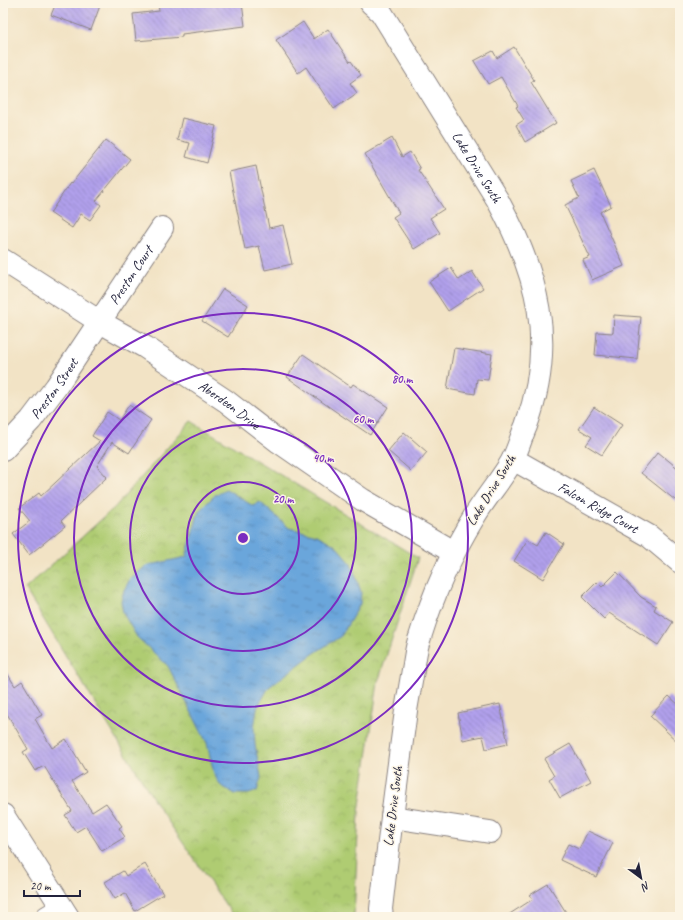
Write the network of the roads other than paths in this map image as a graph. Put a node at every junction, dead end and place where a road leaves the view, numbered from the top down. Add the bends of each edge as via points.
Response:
1 (371, 3) edge
2 (162, 228) dead end
3 (3, 260) edge
4 (100, 322) junction
5 (3, 450) edge
6 (513, 459) junction
7 (453, 552) junction
8 (680, 562) edge
9 (3, 815) edge
10 (392, 817) junction
11 (490, 832) dead end
12 (59, 914) edge
13 (382, 917) edge

1 - 6 street, Lake Drive South via 381,12 497,199 513,228 535,287 540,315 539,373 532,408
2 - 4 street, Preston Court
3 - 4 street, Aberdeen Drive
4 - 5 street, Preston Street via 48,398
4 - 7 street, Aberdeen Drive via 226,401 279,442 363,500
6 - 7 street, Lake Drive South
6 - 8 street, Falcon Ridge Court via 649,536
7 - 10 street, Lake Drive South via 419,639 406,708
9 - 12 street
10 - 11 street
10 - 13 street, Lake Drive South

